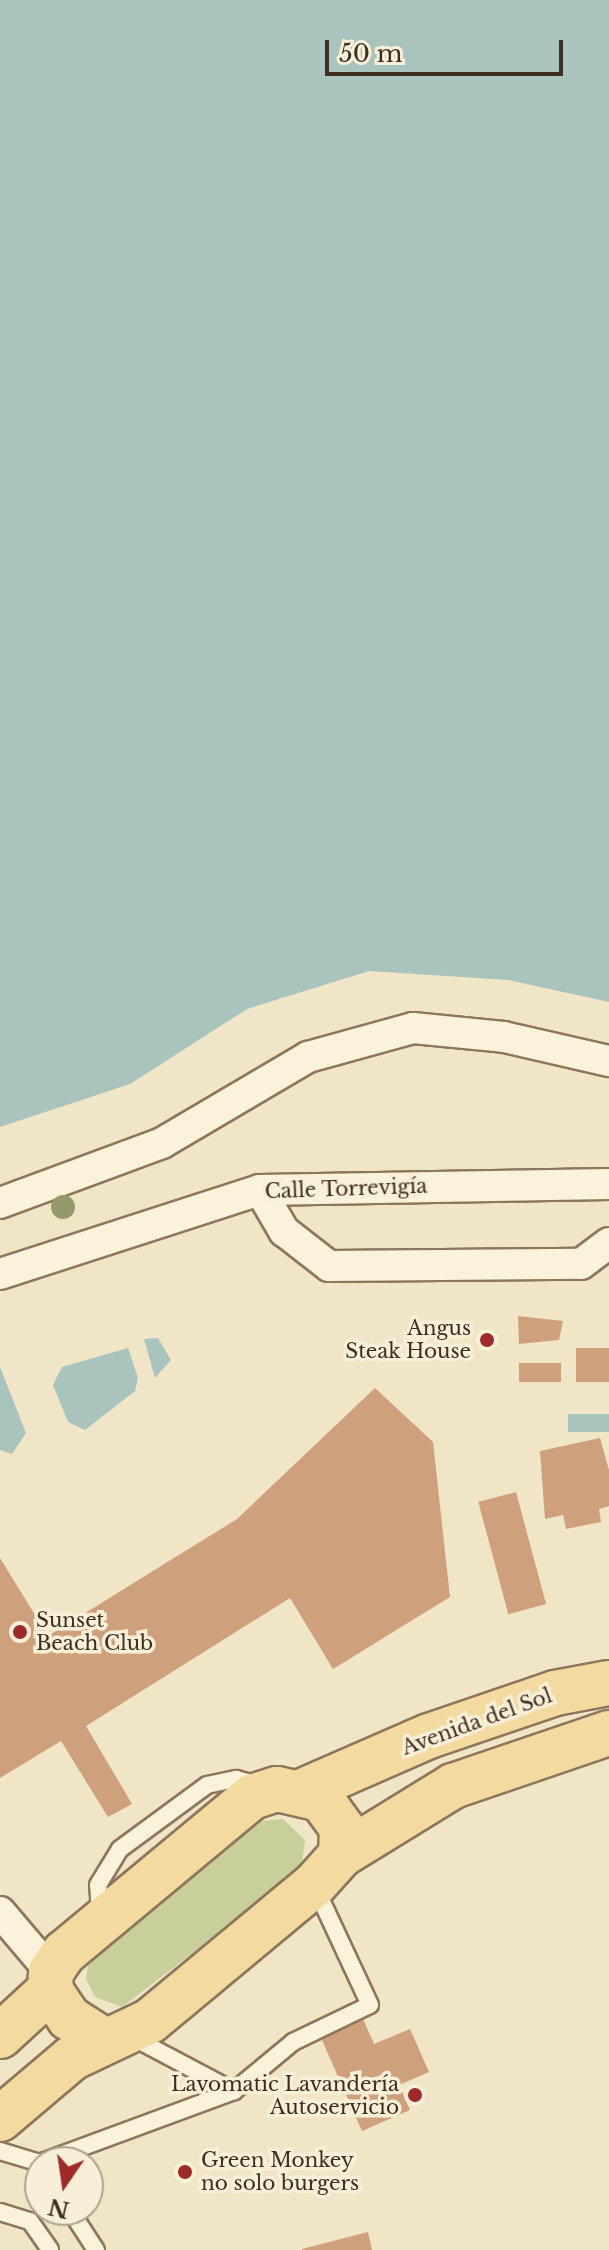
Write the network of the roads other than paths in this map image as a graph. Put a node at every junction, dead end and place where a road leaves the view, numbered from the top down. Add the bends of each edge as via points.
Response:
1 (609, 1061) edge
2 (609, 1184) edge
3 (260, 1190) junction
4 (0, 1203) edge
5 (609, 1243) edge
6 (0, 1274) edge
7 (609, 1683) edge
8 (609, 1733) edge
9 (290, 1790) junction
10 (328, 1870) junction
11 (0, 1912) edge
12 (50, 1981) junction
13 (0, 2036) edge
14 (117, 2038) junction
15 (234, 2091) junction
16 (0, 2119) edge
17 (86, 2146) edge
18 (0, 2151) edge
19 (24, 2158) edge
20 (0, 2212) edge
21 (80, 2226) edge
22 (50, 2250) edge
23 (96, 2250) edge

1 - 4 street via 452,1028 413,1028 308,1057 162,1143
2 - 3 street, Calle Torrevigía
3 - 5 street via 284,1231 329,1266 581,1264
3 - 6 street, Calle Torrevigía
7 - 9 main road, Avenida del Sol via 555,1693
8 - 10 main road via 458,1796
9 - 10 main road via 333,1811 342,1828
9 - 12 main road, Avenida del Sol via 252,1797 64,1953
10 - 14 main road
10 - 15 lane via 370,2005 293,2042
11 - 12 street
12 - 13 main road
12 - 14 main road via 69,2018
14 - 15 lane
14 - 16 main road via 72,2058
15 - 17 lane
18 - 19 lane
20 - 22 lane via 30,2221
21 - 23 lane

